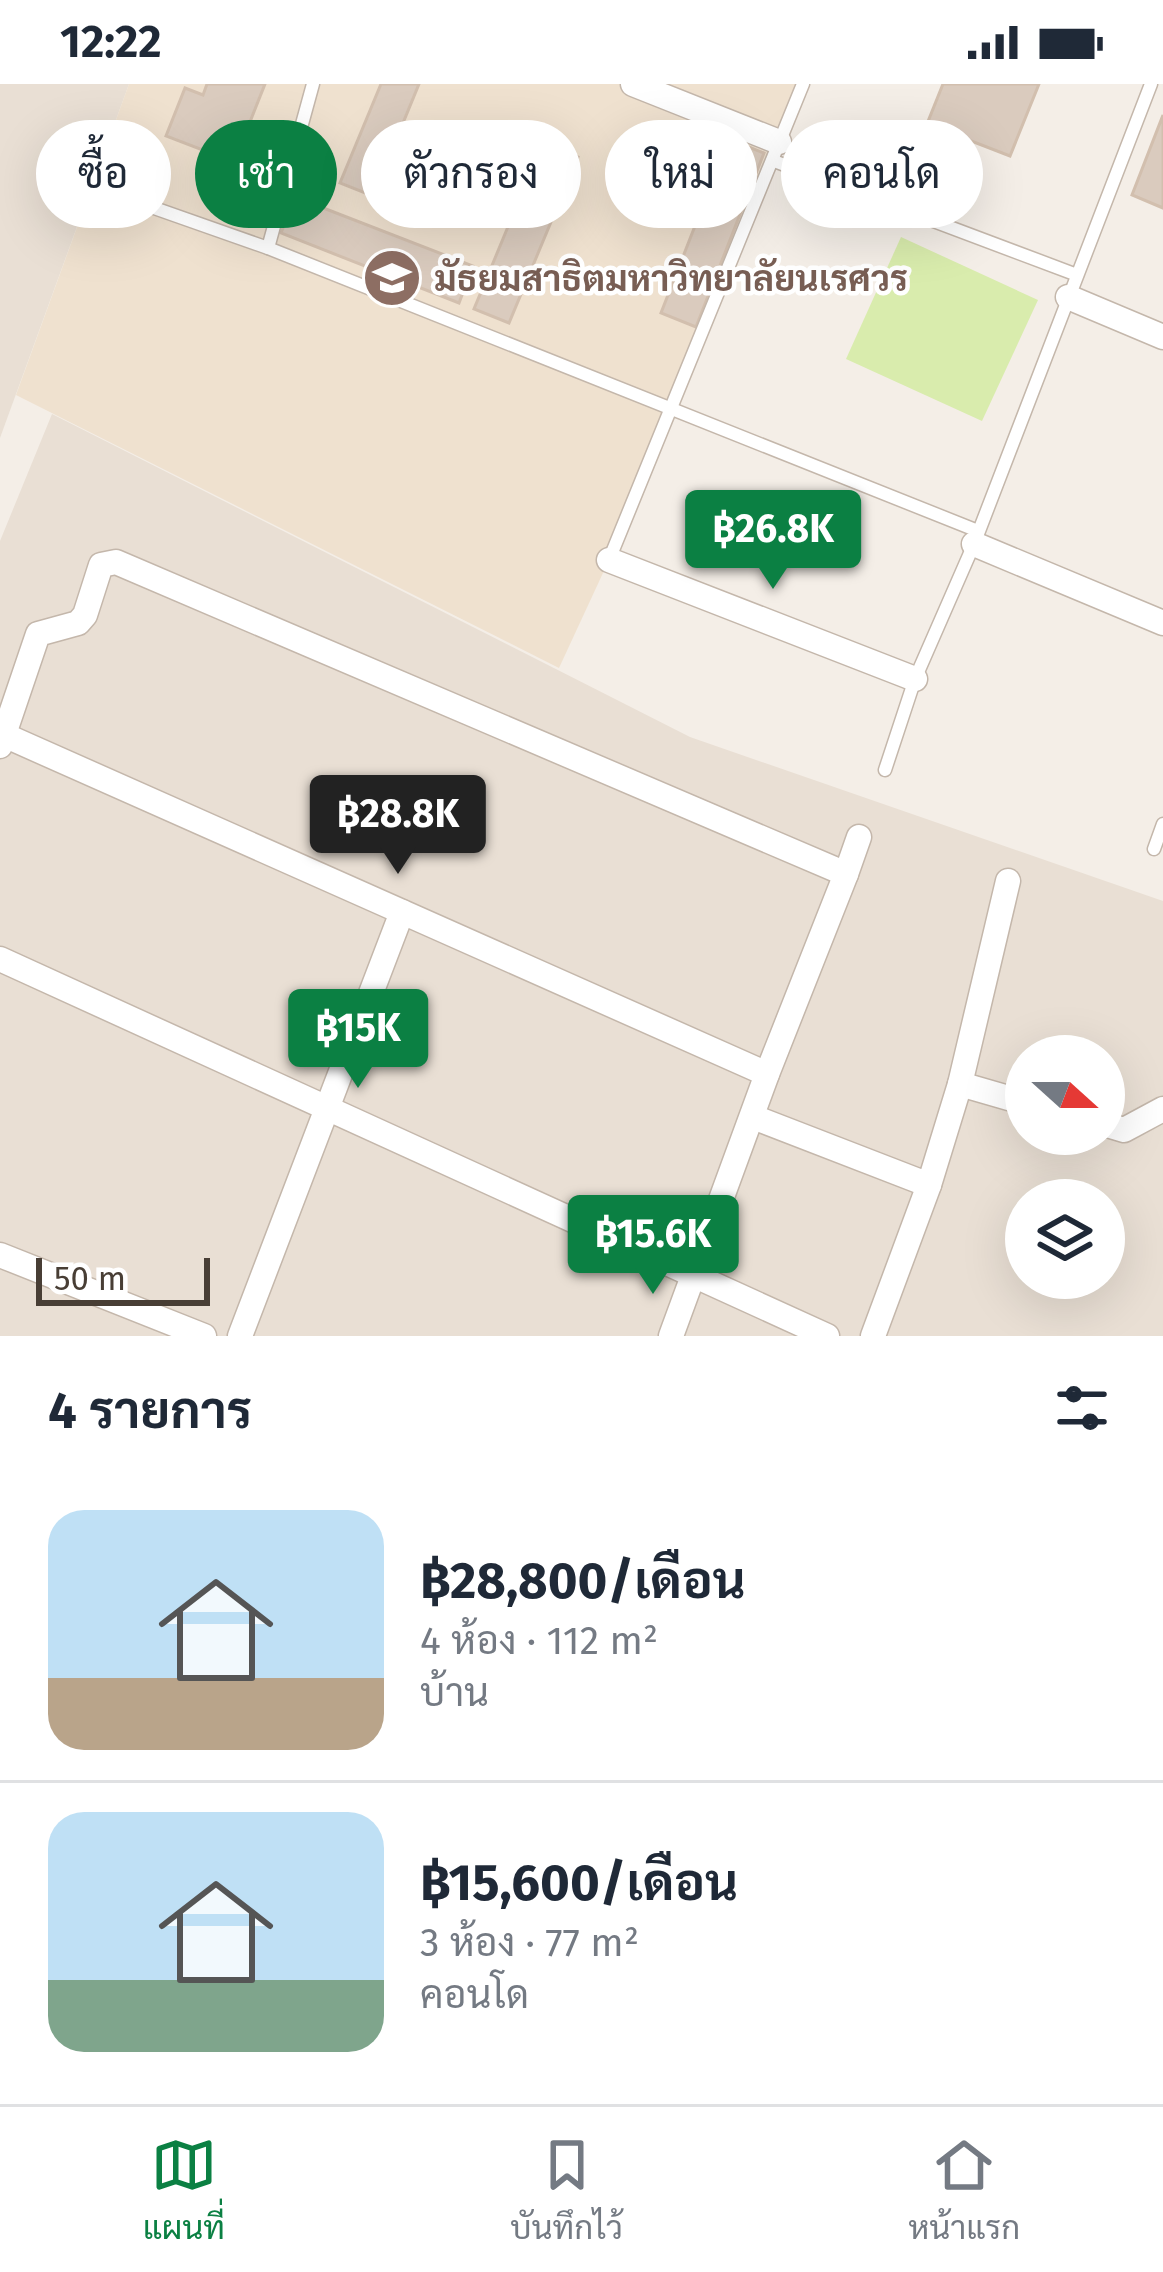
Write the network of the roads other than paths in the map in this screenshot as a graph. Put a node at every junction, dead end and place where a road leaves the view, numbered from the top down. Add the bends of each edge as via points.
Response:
1 (313, 84) edge
2 (633, 84) edge
3 (803, 84) edge
4 (1151, 84) edge
5 (777, 151) junction
6 (171, 214) edge
7 (268, 248) junction
8 (1072, 286) junction
9 (1163, 337) edge
10 (674, 410) junction
11 (976, 537) junction
12 (609, 560) joint
13 (1163, 623) edge
14 (915, 679) junction
15 (2, 741) edge
16 (884, 770) dead end
17 (1163, 824) edge
18 (859, 837) dead end
19 (1154, 849) dead end
20 (846, 874) junction
21 (1008, 881) dead end
22 (402, 912) junction
23 (0, 959) edge
24 (767, 1074) junction
25 (960, 1084) junction
26 (1005, 1096) edge
27 (1163, 1108) edge
28 (327, 1110) junction
29 (753, 1117) junction
30 (1125, 1129) edge
31 (929, 1185) junction
32 (0, 1255) edge
33 (692, 1277) junction
34 (823, 1335) edge
35 (204, 1336) edge
36 (240, 1336) edge
37 (671, 1336) edge
38 (873, 1336) edge

1 - 7 lane
2 - 5 street
3 - 5 lane
4 - 8 lane
5 - 8 lane
5 - 10 lane
6 - 7 lane
7 - 10 lane
8 - 9 street
8 - 11 lane
10 - 11 lane
10 - 12 lane
11 - 13 street
11 - 14 lane
12 - 14 street
14 - 16 lane
15 - 20 street via 38,634 78,623 101,565 116,562
15 - 22 street
17 - 19 lane
18 - 20 street
20 - 24 street
21 - 25 street
22 - 24 street
22 - 28 street
23 - 28 street
24 - 29 street
25 - 26 street
25 - 31 street
27 - 30 street
28 - 33 street
28 - 36 street
29 - 31 street
29 - 33 street
31 - 38 street
32 - 35 street
33 - 34 street
33 - 37 street

